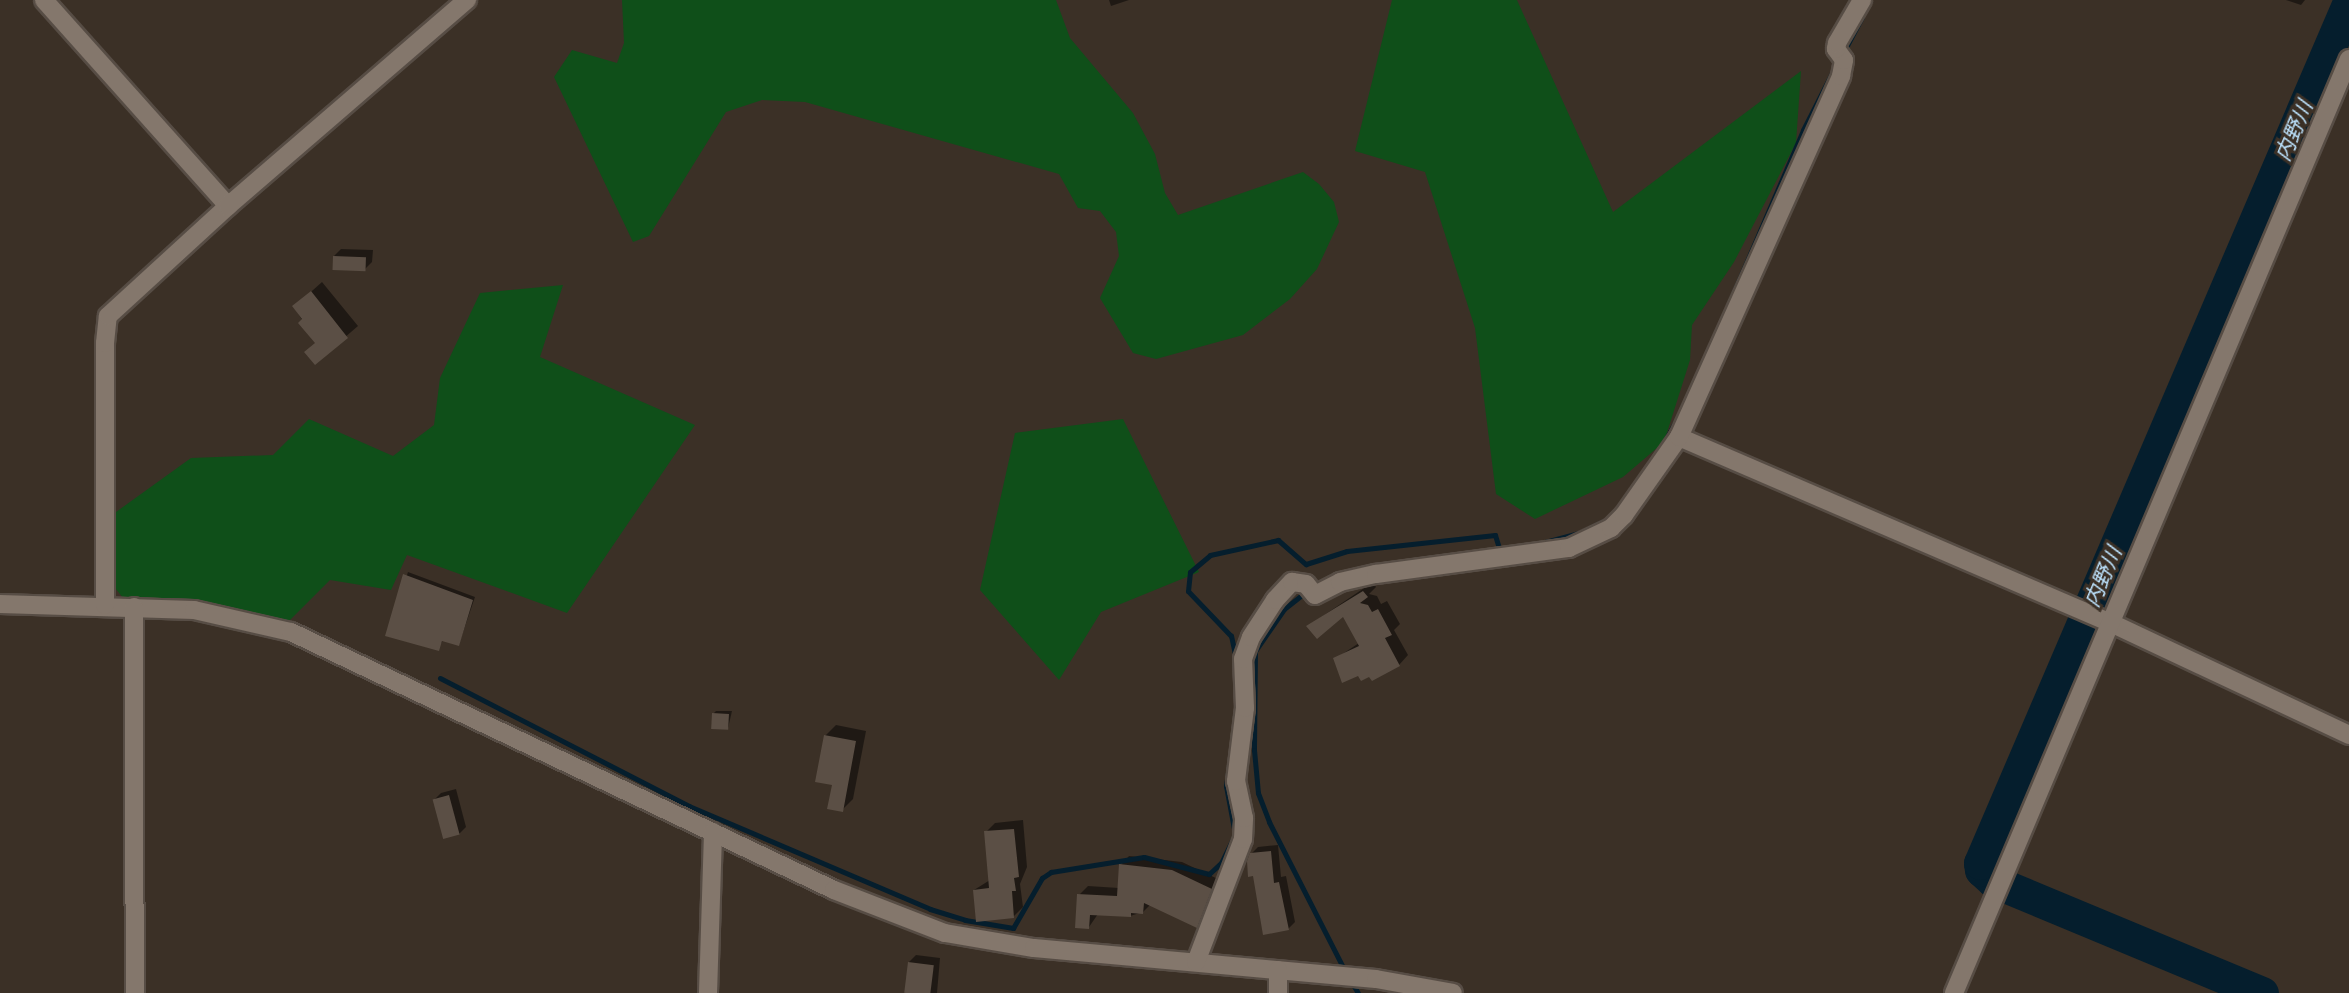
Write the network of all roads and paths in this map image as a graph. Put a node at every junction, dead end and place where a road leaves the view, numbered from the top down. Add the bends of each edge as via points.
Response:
1 (44, 0) edge
2 (467, 0) edge
3 (1862, 0) edge
4 (2349, 59) edge
5 (228, 206) junction
6 (1679, 437) junction
7 (0, 604) edge
8 (105, 605) junction
9 (134, 606) junction
10 (2111, 623) junction
11 (2349, 735) edge
12 (713, 832) junction
13 (1196, 962) junction
14 (1278, 970) junction
15 (1388, 987) edge
16 (135, 993) edge
17 (708, 993) edge
18 (1278, 993) edge
19 (1453, 993) edge
20 (1954, 993) edge

1 - 5 street
2 - 5 street
3 - 6 street via 1837,43 1836,49 1844,60 1841,76
4 - 10 street
5 - 8 street via 114,309 106,322
6 - 10 street
6 - 13 street via 1624,515 1603,533 1569,548 1376,574 1341,582 1318,595 1301,582 1287,586 1259,623 1243,659 1245,708 1236,781 1245,826
7 - 8 street
8 - 9 street
9 - 12 street via 194,610 291,632
9 - 16 street
10 - 11 street
10 - 20 street
12 - 13 street via 834,890 945,933 1034,948
12 - 17 street
13 - 14 street
14 - 15 street
14 - 18 street
15 - 19 street

